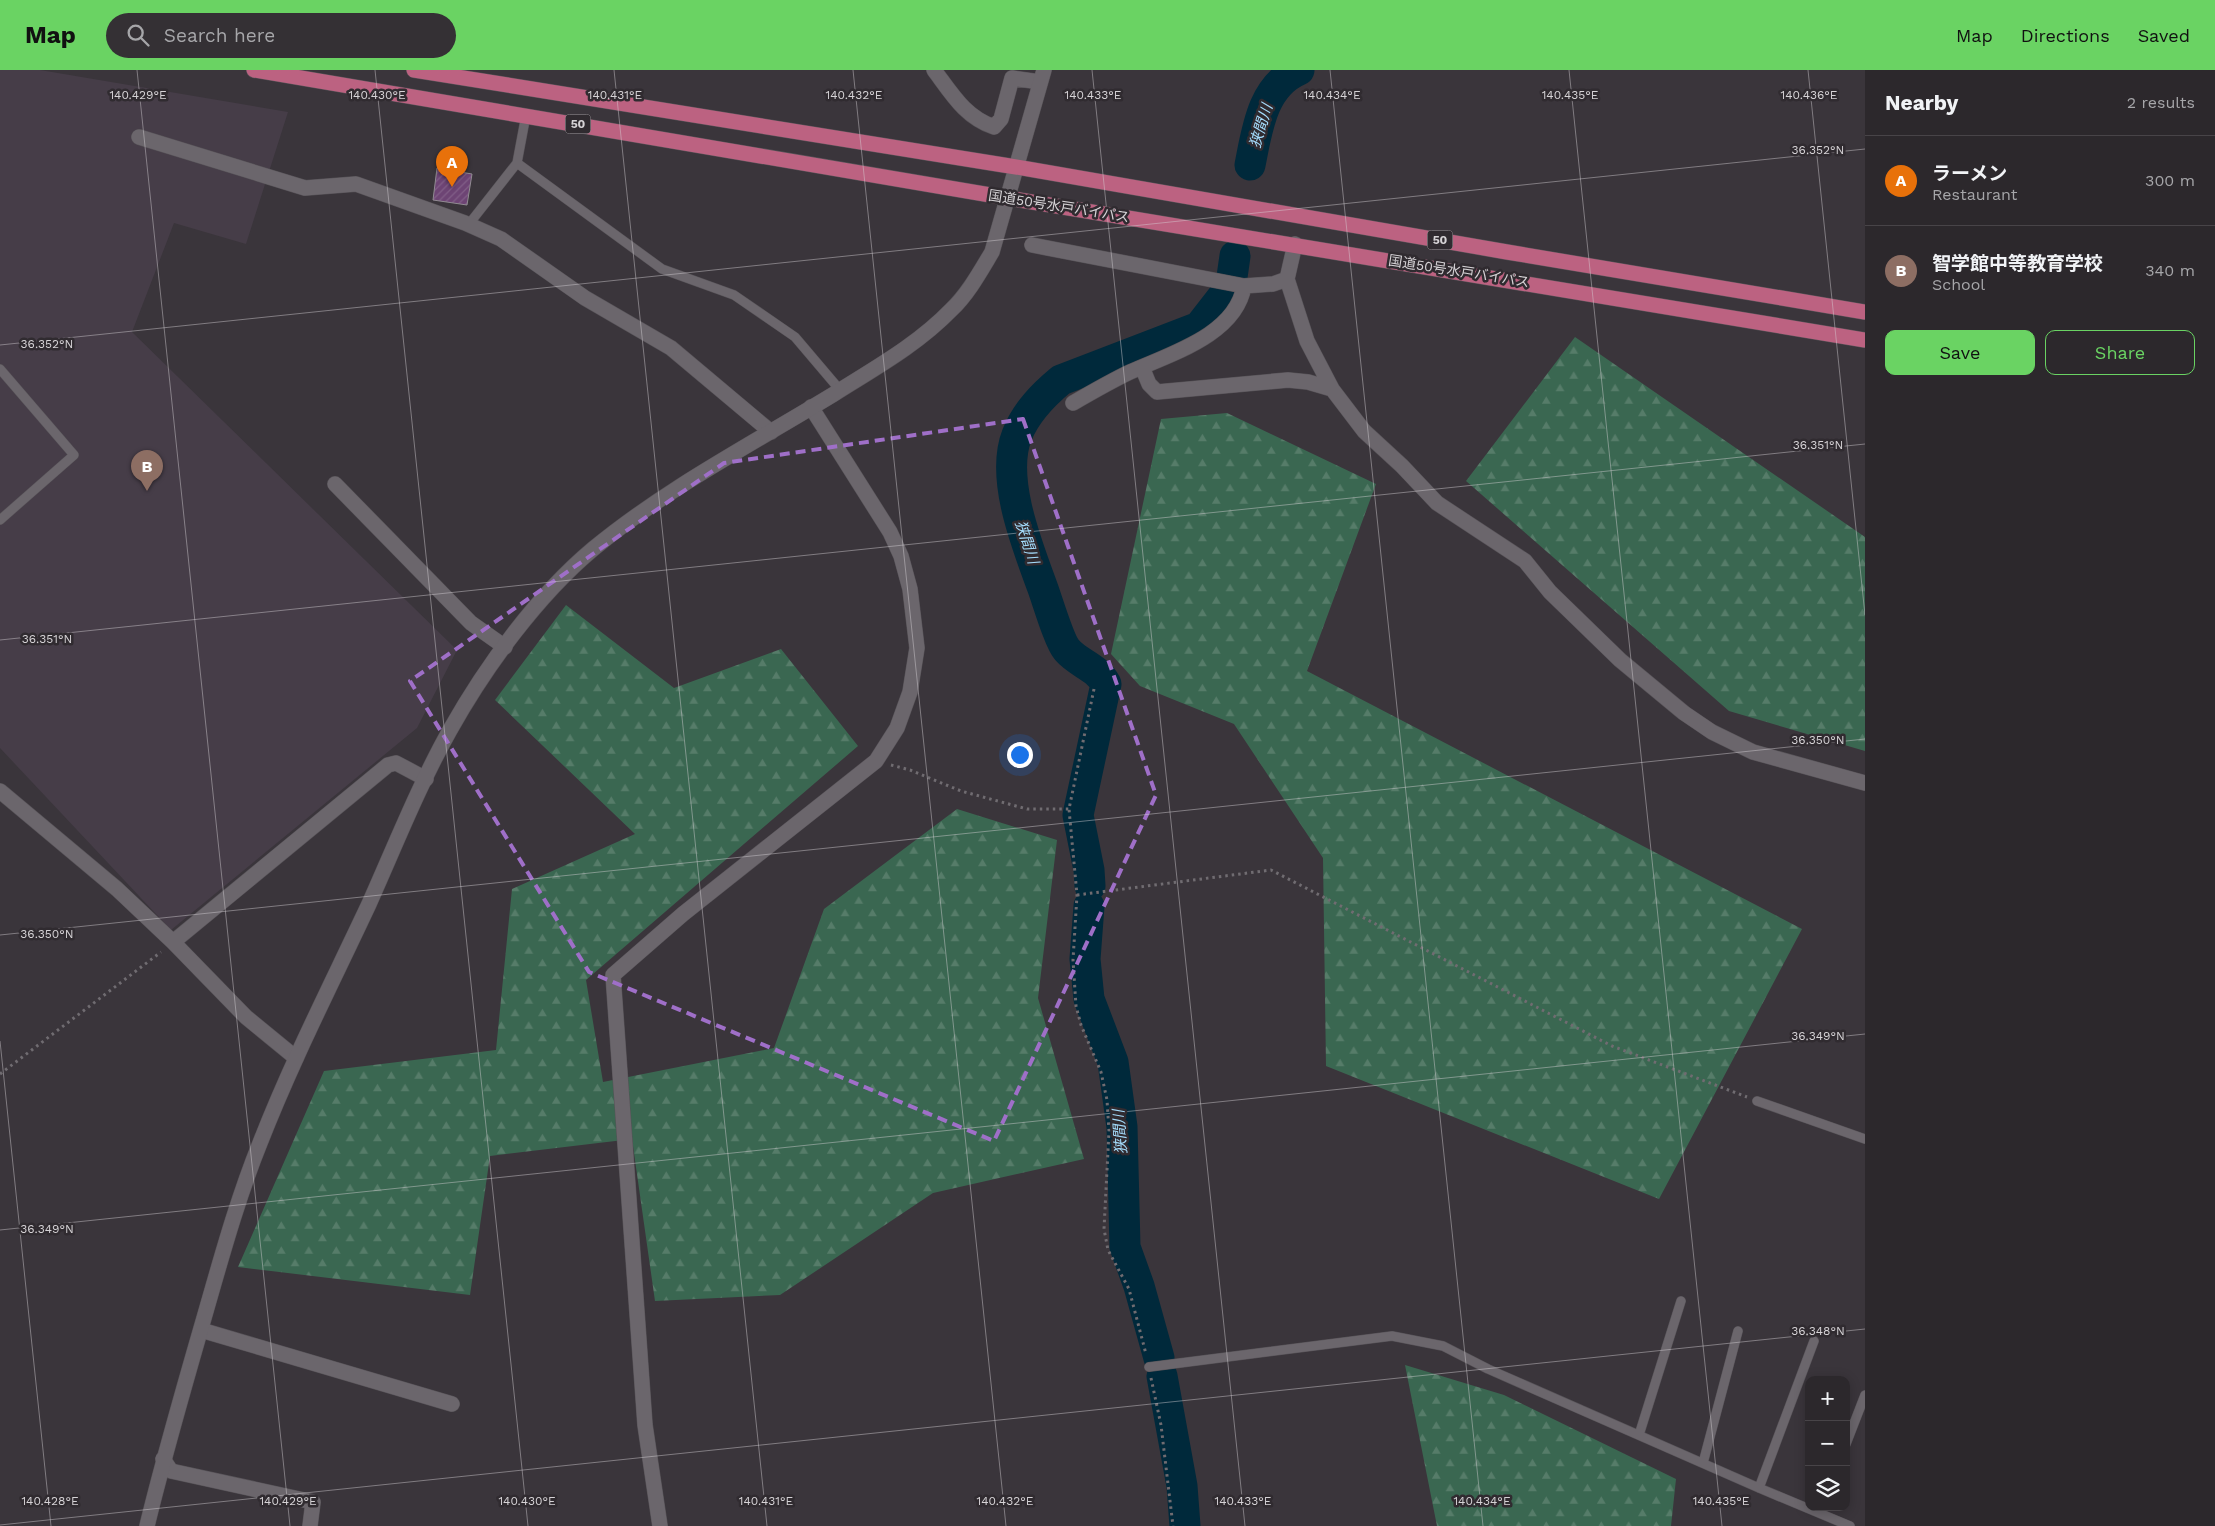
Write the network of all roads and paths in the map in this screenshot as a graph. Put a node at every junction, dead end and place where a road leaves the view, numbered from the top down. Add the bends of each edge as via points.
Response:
1 (254, 70) edge
2 (414, 70) edge
3 (934, 70) edge
4 (1042, 76) edge
5 (526, 115) junction
6 (138, 137) dead end
7 (517, 163) junction
8 (1016, 167) junction
9 (1008, 198) junction
10 (469, 224) junction
11 (1295, 244) junction
12 (1032, 245) dead end
13 (1287, 279) junction
14 (1244, 286) junction
15 (1865, 312) edge
16 (1865, 340) edge
17 (1142, 367) junction
18 (0, 368) edge
19 (1332, 389) junction
20 (840, 390) junction
21 (1073, 403) dead end
22 (812, 408) junction
23 (770, 432) junction
24 (335, 484) dead end
25 (0, 520) edge
26 (505, 647) junction
27 (1094, 689) dead end
28 (876, 761) junction
29 (426, 779) junction
30 (1865, 783) edge
31 (0, 791) edge
32 (1069, 809) junction
33 (1077, 895) junction
34 (174, 942) junction
35 (296, 1058) junction
36 (0, 1074) edge
37 (1757, 1101) joint
38 (1865, 1140) edge
39 (1681, 1301) dead end
40 (201, 1330) junction
41 (1738, 1331) dead end
42 (1814, 1342) dead end
43 (1149, 1367) junction
44 (1865, 1395) edge
45 (452, 1404) dead end
46 (1850, 1434) edge
47 (1639, 1435) junction
48 (163, 1460) junction
49 (1703, 1464) junction
50 (1759, 1488) junction
51 (1805, 1505) edge
52 (1821, 1511) edge
53 (147, 1526) edge
54 (310, 1526) edge
55 (660, 1526) edge
56 (1173, 1526) edge
57 (1850, 1526) edge

1 - 5 highway, 国道50号水戸バイパス / 50
2 - 8 highway, 国道50号水戸バイパス / 50
3 - 4 street via 962,107 979,122 994,127 1001,119 1012,78
4 - 8 street
5 - 7 lane
5 - 9 highway, 国道50号水戸バイパス / 50
6 - 10 street via 305,188 356,184
7 - 10 lane
7 - 20 lane via 662,268 734,295 795,337
8 - 9 street
8 - 15 highway, 国道50号水戸バイパス / 50
9 - 11 highway, 国道50号水戸バイパス / 50
9 - 20 street via 992,252 955,307 906,349
10 - 23 street via 501,239 585,298 671,348
11 - 13 street
11 - 16 highway, 国道50号水戸バイパス / 50
12 - 14 street
13 - 14 street via 1273,284
13 - 19 street via 1308,341
14 - 17 street via 1242,299 1224,322 1200,342
17 - 19 street via 1149,384 1157,392 1288,380
17 - 21 street
18 - 25 lane via 74,455
19 - 30 street via 1364,431 1437,503 1525,561 1550,592 1620,660 1684,713 1712,732 1753,752
20 - 22 street
22 - 23 street
22 - 28 street via 890,532 901,556 910,590 917,648 910,692 898,728
23 - 26 street via 686,481 591,551 540,600
24 - 26 street via 471,623
26 - 29 street via 448,733
27 - 32 path
28 - 32 path via 910,770 961,791 1027,809
28 - 55 street via 683,914 613,975 645,1425
29 - 34 street via 396,763 388,765
29 - 35 street
31 - 34 street
32 - 33 path
33 - 37 path via 1271,870 1612,1046
33 - 43 path via 1072,960 1076,1006 1107,1100 1109,1131 1104,1229 1108,1250 1129,1289
34 - 35 street via 246,1017
34 - 36 path
35 - 40 street via 259,1144 233,1218
37 - 38 lane
39 - 47 lane
40 - 45 street
40 - 48 street
41 - 49 lane
42 - 50 lane
43 - 47 lane via 1392,1336 1443,1346
43 - 56 path
44 - 46 lane
47 - 49 lane
48 - 53 street
48 - 54 street via 172,1471 313,1502
49 - 50 lane
50 - 51 lane
52 - 57 lane

